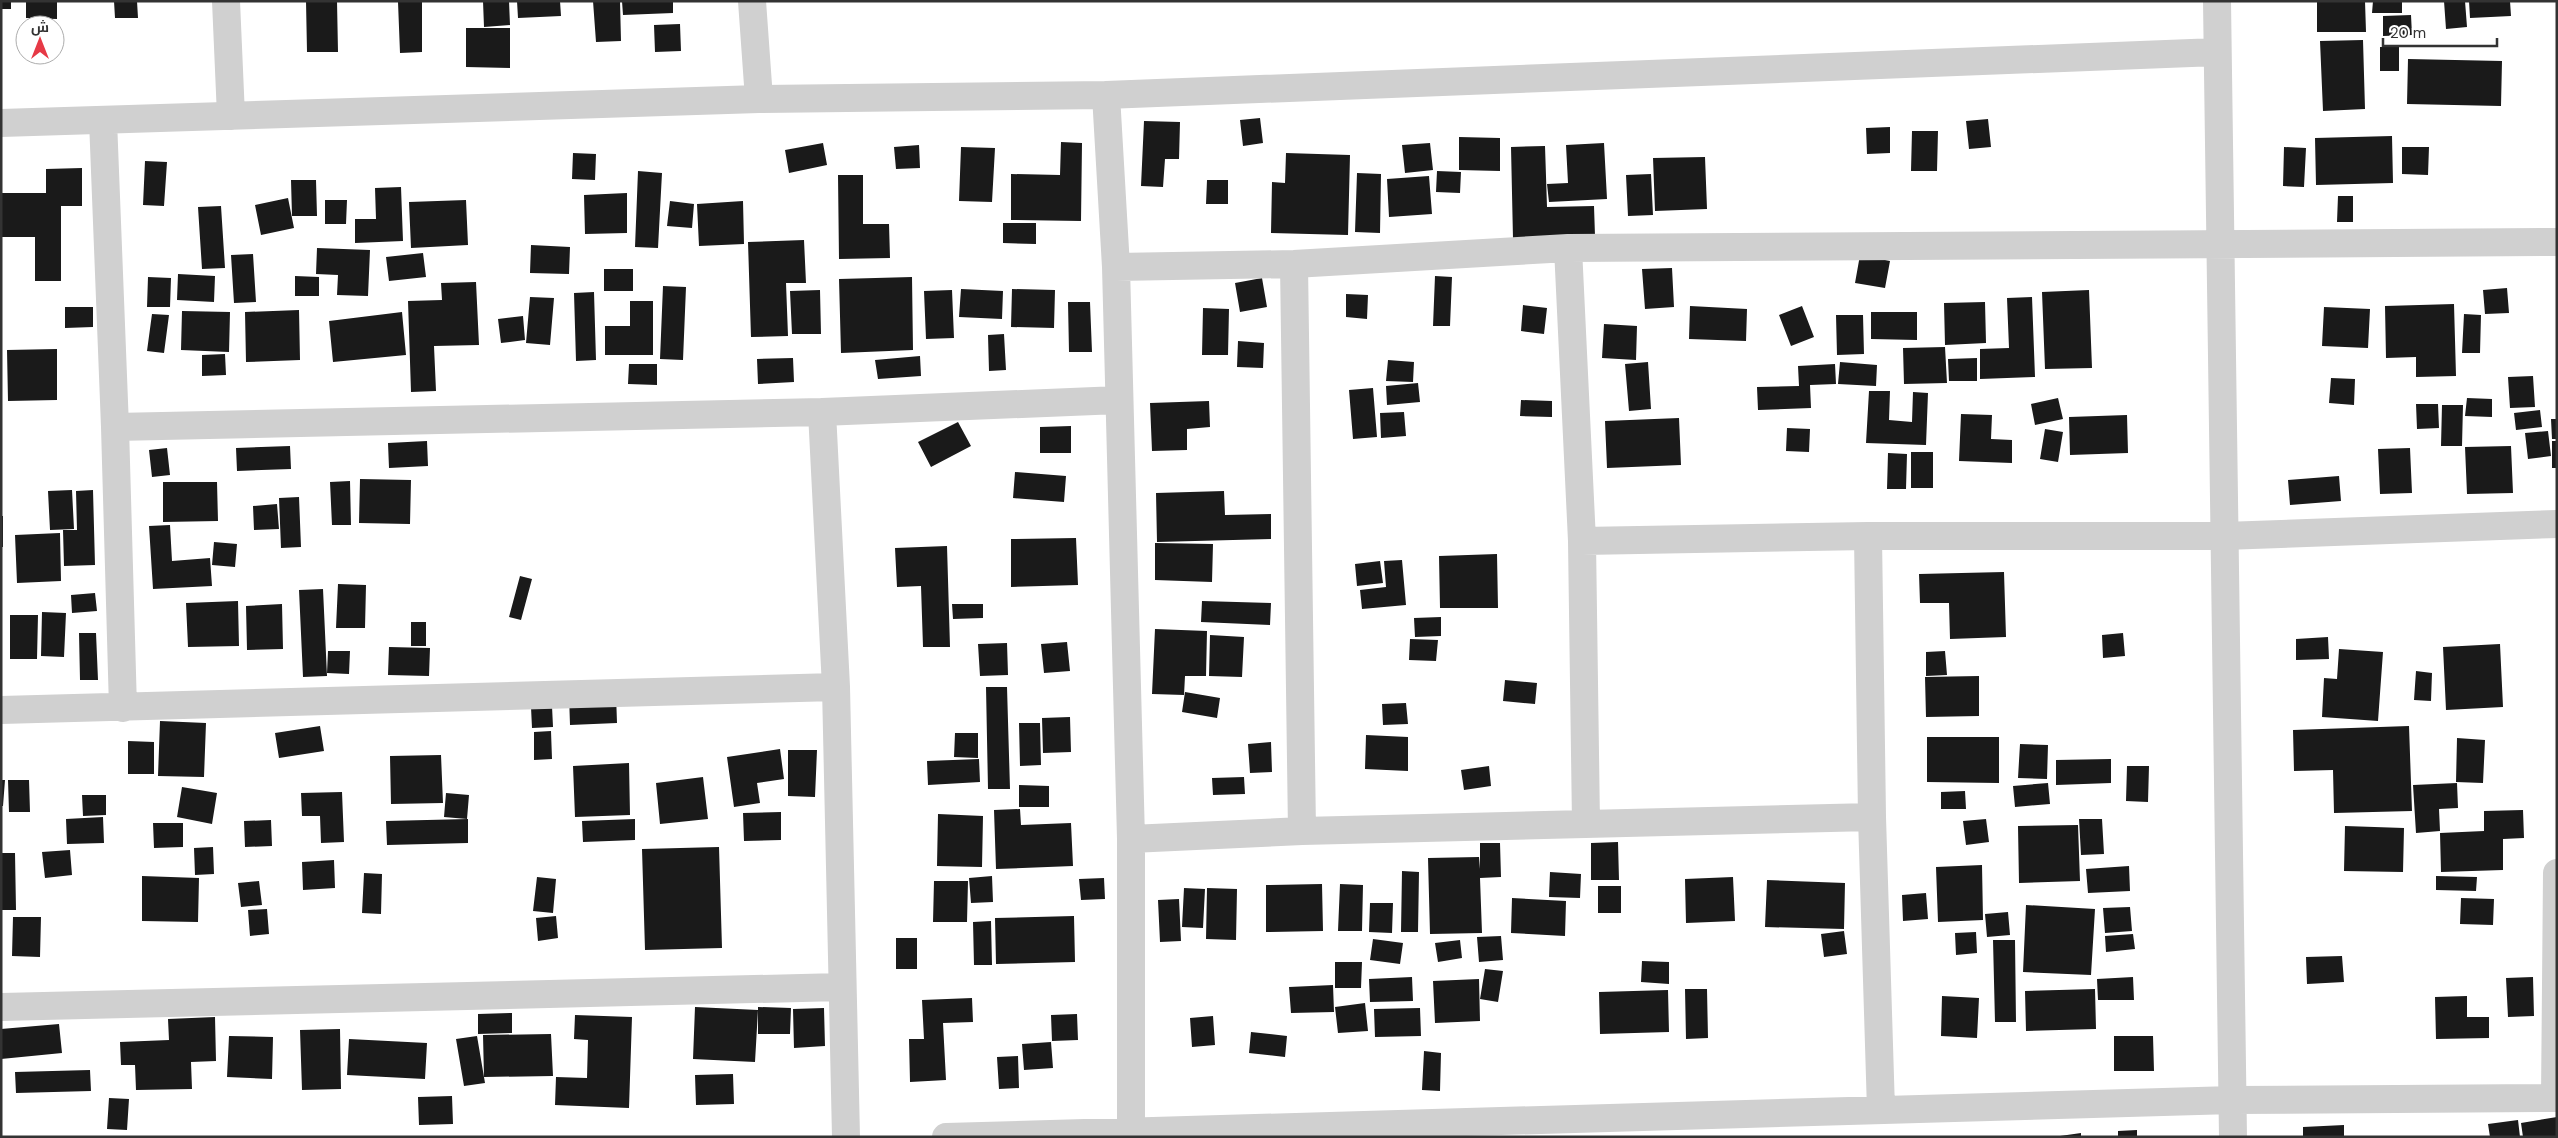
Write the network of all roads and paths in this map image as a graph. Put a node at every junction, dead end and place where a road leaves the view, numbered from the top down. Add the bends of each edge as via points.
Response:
1 (226, 1) edge
2 (752, 1) edge
3 (2217, 1) edge
4 (2217, 52) junction
5 (1106, 95) junction
6 (759, 99) junction
7 (231, 116) junction
8 (102, 120) junction
9 (1, 123) edge
10 (2557, 242) edge
11 (2220, 244) junction
12 (1568, 248) junction
13 (1294, 264) junction
14 (1116, 267) junction
15 (1119, 400) junction
16 (822, 412) junction
17 (115, 427) junction
18 (2557, 524) edge
19 (1868, 536) junction
20 (2224, 536) junction
21 (1582, 541) junction
22 (836, 687) junction
23 (123, 708) junction
24 (1, 710) edge
25 (1872, 818) junction
26 (1586, 824) junction
27 (1302, 831) junction
28 (1132, 839) junction
29 (2557, 873) edge
30 (841, 987) junction
31 (1, 1007) edge
32 (2556, 1098) edge
33 (2233, 1100) junction
34 (1880, 1110) junction
35 (1131, 1131) junction
36 (1230, 1134) edge
37 (846, 1137) edge
38 (946, 1137) edge
39 (2233, 1137) edge

1 - 7 street
2 - 6 street
3 - 4 street
4 - 5 street
4 - 11 street
5 - 6 street
5 - 14 street
6 - 7 street
7 - 8 street
8 - 9 street
8 - 17 street
10 - 11 street
11 - 12 street
11 - 20 street
12 - 13 street
12 - 21 street
13 - 14 street
13 - 27 street
14 - 15 street
15 - 16 street
15 - 28 street
16 - 17 street
16 - 22 street
17 - 23 street
18 - 20 street
19 - 20 street
19 - 21 street
19 - 25 street
20 - 33 street
21 - 26 street
22 - 23 street
22 - 30 street
23 - 24 street
25 - 26 street
25 - 34 street
26 - 27 street
27 - 28 street
28 - 35 street
29 - 32 street
30 - 31 street
30 - 37 street
32 - 33 street
33 - 34 street
33 - 39 street
34 - 36 street
35 - 36 street
35 - 38 street

